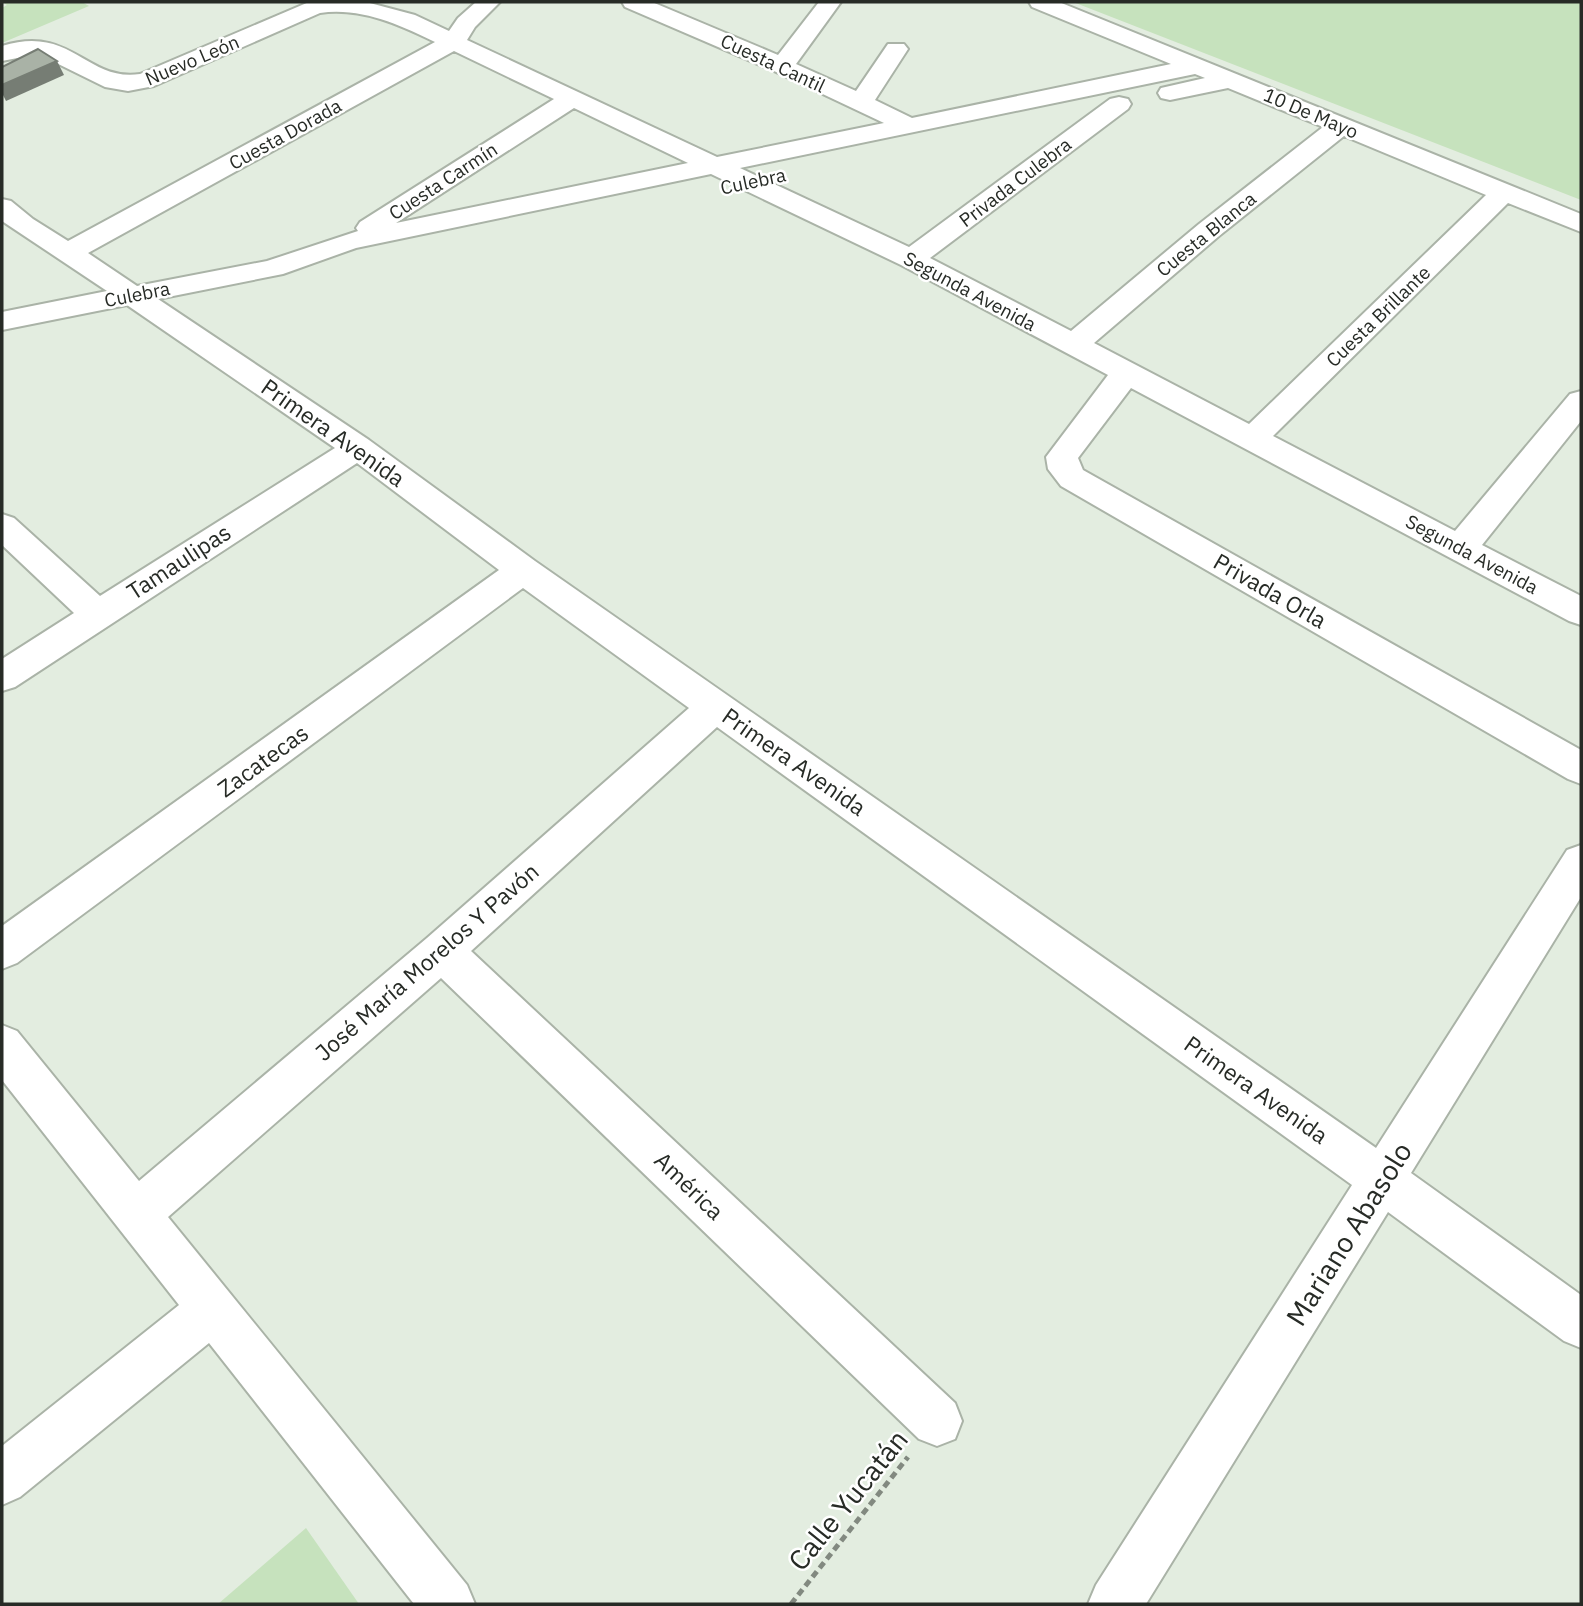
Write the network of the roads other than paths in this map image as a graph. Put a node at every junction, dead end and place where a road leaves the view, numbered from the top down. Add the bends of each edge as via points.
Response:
1 (489, 2) edge
2 (830, 2) edge
3 (1040, 2) edge
4 (343, 3) edge
5 (313, 4) edge
6 (648, 4) edge
7 (455, 41) junction
8 (896, 49) dead end
9 (2, 54) edge
10 (782, 66) junction
11 (1199, 66) junction
12 (1232, 80) junction
13 (573, 98) junction
14 (860, 104) junction
15 (1119, 104) junction
16 (1340, 126) junction
17 (912, 127) junction
18 (713, 166) junction
19 (750, 182) junction
20 (1504, 192) junction
21 (2, 207) edge
22 (1581, 224) edge
23 (349, 241) junction
24 (68, 252) junction
25 (911, 259) junction
26 (273, 268) junction
27 (316, 270) junction
28 (131, 295) junction
29 (2, 321) edge
30 (1073, 345) junction
31 (1125, 374) junction
32 (1581, 401) edge
33 (1252, 439) junction
34 (358, 448) junction
35 (2, 526) edge
36 (1461, 547) junction
37 (523, 570) junction
38 (1581, 612) edge
39 (97, 614) junction
40 (2, 677) edge
41 (715, 707) junction
42 (1581, 768) edge
43 (1581, 862) edge
44 (2, 950) edge
45 (442, 951) junction
46 (2, 1046) edge
47 (1383, 1180) junction
48 (137, 1213) junction
49 (212, 1309) junction
50 (1581, 1324) edge
51 (937, 1421) road end
52 (2, 1479) edge
53 (448, 1604) edge
54 (1115, 1604) edge

1 - 7 street, Cuesta Dorada via 466,23
2 - 10 street
3 - 11 street, 10 De Mayo
4 - 5 street, Nuevo León
4 - 7 street, Segunda Avenida via 407,20
5 - 9 street, Nuevo León via 131,85 111,82 36,47
6 - 10 street, Cuesta Cantil
7 - 13 street, Segunda Avenida
7 - 24 street, Cuesta Dorada
8 - 14 street
10 - 14 street, Cuesta Cantil
11 - 12 street, 10 De Mayo
11 - 17 street, Culebra
12 - 15 street, Culebra
12 - 16 street, 10 De Mayo
13 - 18 street, Segunda Avenida
13 - 23 street, Cuesta Carmín
14 - 17 street, Cuesta Cantil
15 - 19 street, Culebra
15 - 25 street, Privada Culebra
16 - 20 street, 10 De Mayo
16 - 30 street, Cuesta Blanca
17 - 18 street, Culebra
18 - 19 street, Segunda Avenida
18 - 23 street, Culebra
19 - 25 street, Segunda Avenida
19 - 27 street, Culebra
20 - 22 street, 10 De Mayo
20 - 33 street, Cuesta Brillante
21 - 24 street, Primera Avenida
23 - 26 street, Culebra
23 - 27 street, Cuesta Carmín
24 - 28 street, Primera Avenida
25 - 30 street, Segunda Avenida
26 - 27 street, Culebra
26 - 28 street, Culebra
28 - 29 street, Culebra
28 - 34 street, Primera Avenida
30 - 31 street, Segunda Avenida
31 - 33 street, Segunda Avenida
31 - 42 street, Privada Orla via 1062,457 1072,478
32 - 36 street
33 - 36 street, Segunda Avenida
34 - 37 street, Primera Avenida
34 - 39 street, Tamaulipas
35 - 39 street
36 - 38 street, Segunda Avenida
37 - 41 street, Primera Avenida
37 - 44 street, Zacatecas
39 - 40 street, Tamaulipas
41 - 45 street, José María Morelos Y Pavón
41 - 47 street, Primera Avenida
43 - 47 street, Mariano Abasolo
45 - 48 street, José María Morelos Y Pavón
45 - 51 street, América
46 - 48 street
47 - 50 street, Primera Avenida
47 - 54 street, Mariano Abasolo
48 - 49 street
49 - 52 street
49 - 53 street

